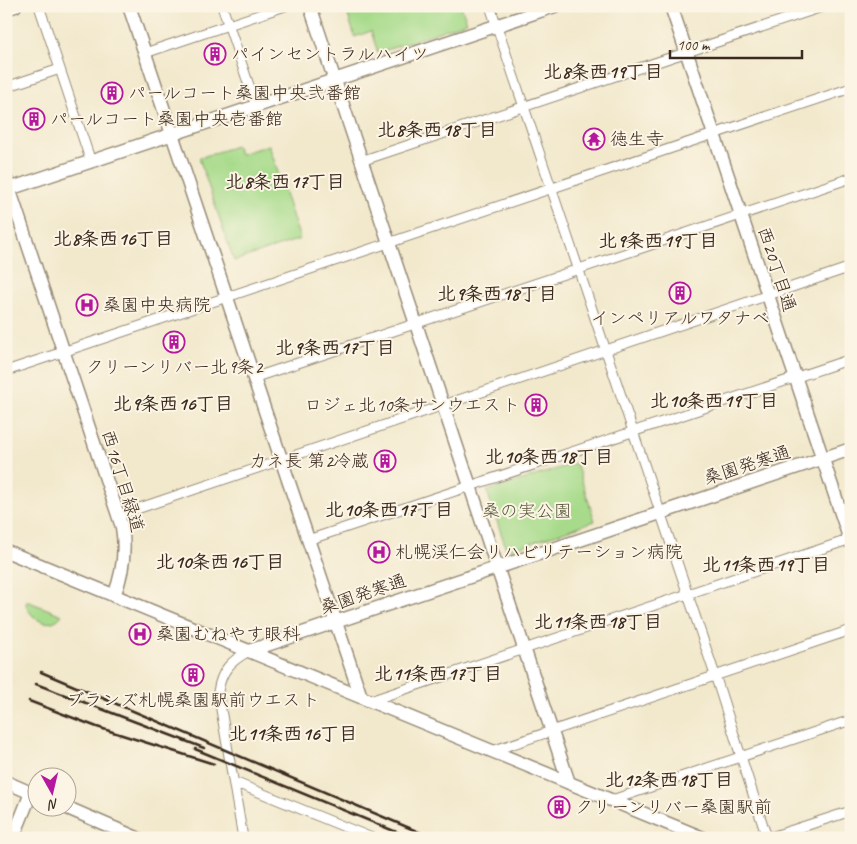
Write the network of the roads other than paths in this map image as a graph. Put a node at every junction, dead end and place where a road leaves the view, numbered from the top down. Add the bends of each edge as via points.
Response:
1 (15, 6) edge
2 (39, 6) edge
3 (129, 6) edge
4 (222, 6) edge
5 (285, 6) edge
6 (310, 6) edge
7 (490, 6) edge
8 (555, 6) edge
9 (671, 6) edge
10 (825, 6) edge
11 (6, 9) edge
12 (228, 26) junction
13 (497, 26) junction
14 (686, 52) junction
15 (145, 53) junction
16 (60, 69) junction
17 (334, 80) junction
18 (6, 87) edge
19 (851, 88) edge
20 (256, 106) junction
21 (524, 107) junction
22 (172, 134) junction
23 (714, 134) junction
24 (361, 161) junction
25 (91, 162) junction
26 (851, 178) edge
27 (7, 186) edge
28 (551, 188) junction
29 (741, 215) junction
30 (389, 242) junction
31 (851, 267) edge
32 (578, 269) junction
33 (768, 296) junction
34 (226, 297) junction
35 (416, 324) junction
36 (64, 351) junction
37 (606, 351) junction
38 (851, 359) edge
39 (6, 371) edge
40 (795, 377) junction
41 (253, 378) junction
42 (443, 405) junction
43 (633, 432) junction
44 (851, 449) edge
45 (823, 458) junction
46 (281, 459) junction
47 (470, 486) junction
48 (660, 513) junction
49 (119, 515) junction
50 (308, 540) junction
51 (850, 541) edge
52 (6, 551) edge
53 (498, 567) junction
54 (687, 594) junction
55 (114, 596) junction
56 (335, 622) junction
57 (851, 630) edge
58 (524, 648) junction
59 (249, 651) junction
60 (715, 675) junction
61 (365, 699) junction
62 (851, 720) edge
63 (552, 730) junction
64 (492, 751) junction
65 (742, 756) junction
66 (6, 782) edge
67 (234, 782) junction
68 (569, 783) junction
69 (28, 791) edge
70 (612, 800) junction
71 (28, 807) edge
72 (851, 811) edge
73 (78, 812) edge
74 (136, 837) edge
75 (13, 838) edge
76 (243, 838) edge
77 (372, 838) edge
78 (703, 838) edge
79 (768, 838) edge

1 - 11 street
2 - 16 street
3 - 15 street
4 - 12 street
5 - 12 street
6 - 17 street
7 - 13 street
8 - 13 street
9 - 14 street, 西20丁目通
10 - 14 street
12 - 15 street
12 - 20 street
13 - 17 street
13 - 21 street
14 - 21 street
14 - 23 street, 西20丁目通
15 - 22 street
16 - 18 street
16 - 25 street
17 - 20 street
17 - 24 street
19 - 23 street
20 - 22 street
21 - 24 street
21 - 28 street
22 - 25 street
22 - 34 street
23 - 28 street
23 - 29 street, 西20丁目通
24 - 30 street
25 - 27 street
26 - 29 street
27 - 36 street, 西16丁目緑道
28 - 30 street
28 - 32 street
29 - 32 street
29 - 33 street, 西20丁目通
30 - 34 street
30 - 35 street
31 - 33 street
32 - 35 street
32 - 37 street
33 - 37 street
33 - 40 street, 西20丁目通
34 - 36 street
34 - 41 street
35 - 41 street
35 - 42 street
36 - 39 street
36 - 49 street, 西16丁目緑道
37 - 42 street
37 - 43 street
38 - 40 street
40 - 43 street
40 - 45 street, 西20丁目通
41 - 46 street
42 - 46 street
42 - 47 street
43 - 47 street
43 - 48 street
44 - 45 street, 桑園発寒通
45 - 48 street, 桑園発寒通
45 - 51 street, 西20丁目通
46 - 49 street
46 - 50 street
47 - 50 street
47 - 53 street
48 - 53 street, 桑園発寒通
48 - 54 street
49 - 55 street, 西16丁目緑道 via 124,555
50 - 56 street
51 - 54 street
52 - 55 street
53 - 56 street, 桑園発寒通
53 - 58 street
54 - 58 street
54 - 60 street
55 - 59 street
56 - 59 street, 桑園発寒通
56 - 61 street
57 - 60 street
58 - 61 street
58 - 63 street
59 - 61 street
59 - 67 street via 228,666 218,692
60 - 63 street
60 - 65 street
61 - 64 street
62 - 65 street
63 - 64 street
63 - 68 street
64 - 68 street
65 - 70 street
65 - 79 street
66 - 69 street
67 - 76 street
67 - 77 street
68 - 70 street
70 - 78 street
71 - 75 street
72 - 79 street
73 - 74 street

